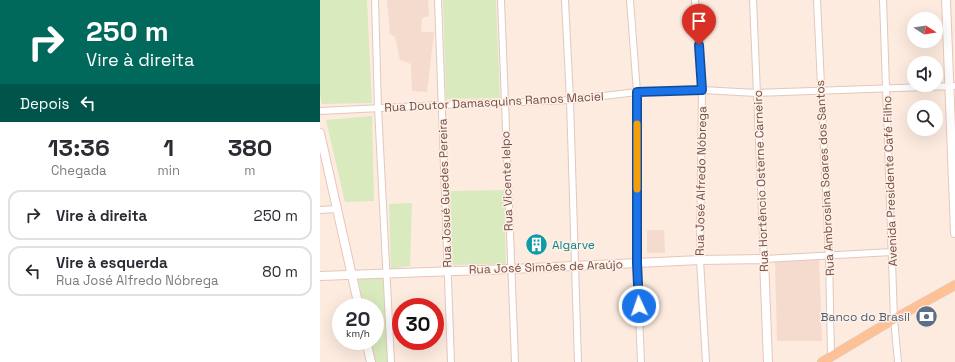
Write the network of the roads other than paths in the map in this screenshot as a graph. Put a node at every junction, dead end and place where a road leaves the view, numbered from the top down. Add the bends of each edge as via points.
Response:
1 (375, 0) edge
2 (438, 0) edge
3 (501, 0) edge
4 (565, 0) edge
5 (630, 0) edge
6 (695, 0) edge
7 (753, 0) edge
8 (817, 0) edge
9 (883, 0) edge
10 (946, 0) edge
11 (952, 86) edge
12 (887, 88) junction
13 (702, 90) junction
14 (821, 90) junction
15 (637, 92) junction
16 (757, 93) junction
17 (570, 100) junction
18 (504, 102) junction
19 (442, 105) junction
20 (378, 108) junction
21 (320, 112) edge
22 (320, 133) edge
23 (321, 142) edge
24 (337, 209) junction
25 (320, 210) edge
26 (955, 233) edge
27 (892, 252) junction
28 (829, 255) junction
29 (764, 259) junction
30 (700, 260) junction
31 (637, 263) junction
32 (574, 266) junction
33 (511, 269) junction
34 (448, 271) junction
35 (387, 273) junction
36 (352, 275) junction
37 (320, 276) edge
38 (955, 285) edge
39 (357, 298) edge
40 (894, 318) junction
41 (368, 350) edge
42 (831, 356) junction
43 (365, 362) edge
44 (371, 362) edge
45 (391, 362) edge
46 (451, 362) edge
47 (514, 362) edge
48 (578, 362) edge
49 (641, 362) edge
50 (706, 362) edge
51 (768, 362) edge
52 (822, 362) edge
53 (898, 362) edge

1 - 20 street
2 - 19 street, Rua Josué Guedes Pereira
3 - 18 street, Rua Vicente Ielpo
4 - 17 street
5 - 15 street
6 - 13 street, Rua José Alfredo Nóbrega
7 - 16 street, Rua Hortêncio Osterne Carneiro
8 - 14 street, Rua Ambrosina Soares dos Santos
9 - 12 street, Avenida Presidente Café Filho
10 - 11 street
11 - 12 street, Rua Doutor Damasquins Ramos Maciel
11 - 26 street
12 - 14 street, Rua Doutor Damasquins Ramos Maciel
12 - 27 street, Avenida Presidente Café Filho
13 - 15 street, Rua Doutor Damasquins Ramos Maciel
13 - 16 street, Rua Doutor Damasquins Ramos Maciel
13 - 30 street, Rua José Alfredo Nóbrega
14 - 16 street, Rua Doutor Damasquins Ramos Maciel
14 - 28 street, Rua Ambrosina Soares dos Santos
15 - 17 street, Rua Doutor Damasquins Ramos Maciel
15 - 31 street
16 - 29 street, Rua Hortêncio Osterne Carneiro
17 - 18 street, Rua Doutor Damasquins Ramos Maciel
17 - 32 street
18 - 19 street, Rua Doutor Damasquins Ramos Maciel
18 - 33 street, Rua Vicente Ielpo
19 - 20 street, Rua Doutor Damasquins Ramos Maciel
19 - 34 street, Rua Josué Guedes Pereira
20 - 21 street, Rua Doutor Damasquins Ramos Maciel
20 - 35 street
22 - 23 street
23 - 24 street
24 - 25 street
24 - 36 street
27 - 28 street, Rua José Simões de Araújo
27 - 40 street, Avenida Presidente Café Filho
28 - 29 street, Rua José Simões de Araújo
28 - 42 street, Rua Ambrosina Soares dos Santos
29 - 30 street, Rua José Simões de Araújo
29 - 51 street, Rua Hortêncio Osterne Carneiro
30 - 31 street, Rua José Simões de Araújo
30 - 50 street, Rua José Alfredo Nóbrega
31 - 32 street, Rua José Simões de Araújo
31 - 49 street
32 - 33 street, Rua José Simões de Araújo
32 - 48 street
33 - 34 street, Rua José Simões de Araújo
33 - 47 street, Rua Vicente Ielpo
34 - 35 street, Rua José Simões de Araújo
34 - 46 street, Rua Josué Guedes Pereira
35 - 36 street, Rua José Simões de Araújo
35 - 45 street
36 - 37 street, Rua José Simões de Araújo
36 - 39 street
38 - 40 main road
40 - 42 main road
40 - 53 street, Avenida Presidente Café Filho
41 - 44 street
42 - 52 main road
43 - 44 street

